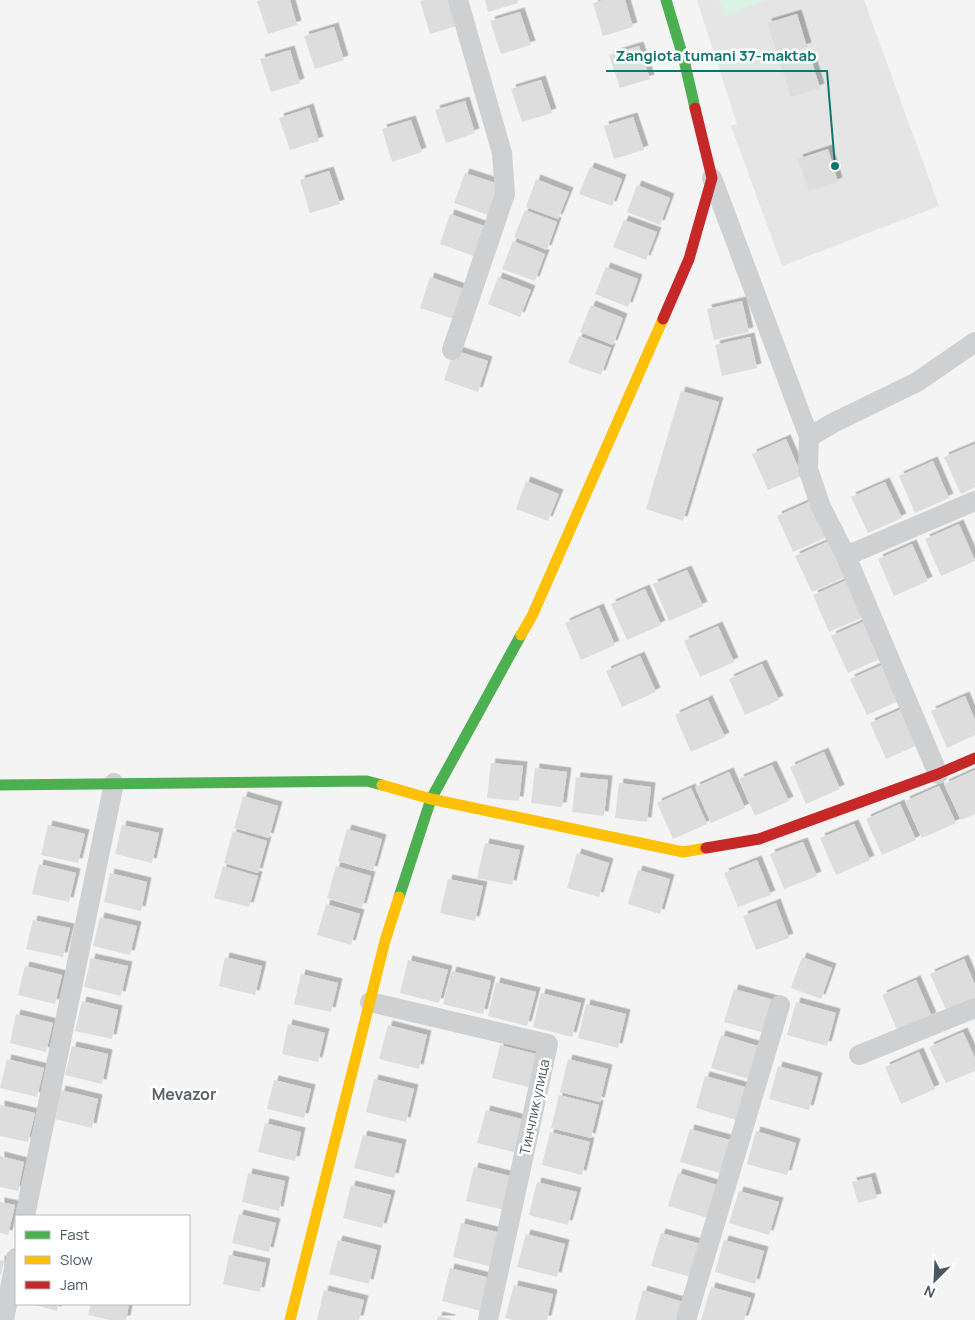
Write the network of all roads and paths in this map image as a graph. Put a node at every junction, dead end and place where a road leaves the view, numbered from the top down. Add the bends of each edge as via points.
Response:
1 (458, 0) edge
2 (666, 0) edge
3 (712, 178) junction
4 (975, 342) edge
5 (452, 350) dead end
6 (809, 437) junction
7 (975, 501) edge
8 (846, 556) junction
9 (975, 758) edge
10 (938, 774) junction
11 (114, 783) junction
12 (0, 785) edge
13 (431, 799) junction
14 (370, 1002) junction
15 (780, 1004) dead end
16 (975, 1008) edge
17 (859, 1055) dead end
18 (25, 1215) edge
19 (15, 1263) edge
20 (4, 1320) edge
21 (290, 1320) edge
22 (488, 1320) edge
23 (686, 1320) edge

1 - 5 street via 502,153 505,194
2 - 3 main road
3 - 6 street
3 - 13 main road via 689,259 532,616
4 - 6 street via 917,382
6 - 8 street via 808,469 821,507
7 - 8 street
8 - 10 street
9 - 10 main road
10 - 13 main road via 760,840 683,852
11 - 12 main road
11 - 13 main road via 367,781
11 - 18 street
13 - 14 main road via 385,941
14 - 21 main road
14 - 22 street, Тинчлик улица via 548,1044
15 - 23 street
16 - 17 street
19 - 20 street

